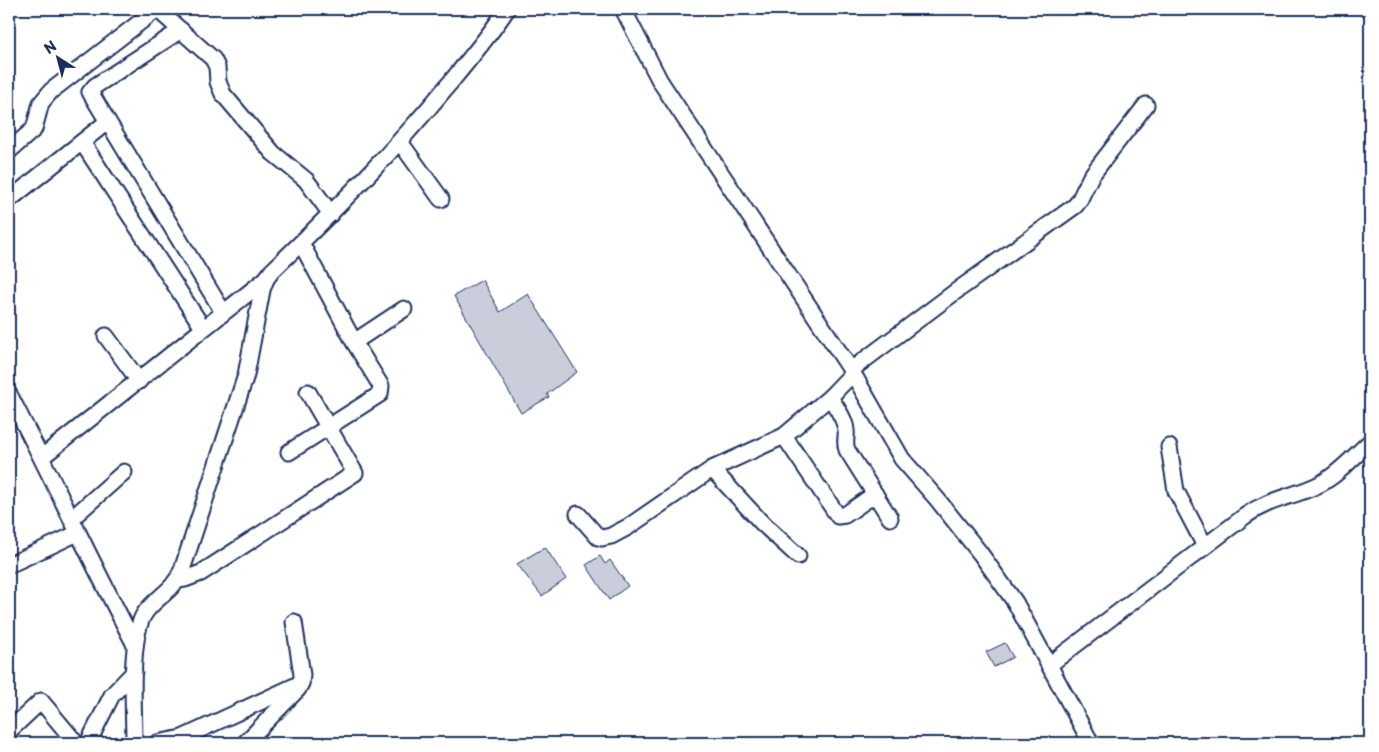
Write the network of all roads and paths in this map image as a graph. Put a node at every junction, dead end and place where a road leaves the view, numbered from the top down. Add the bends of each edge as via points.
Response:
1 (157, 9) edge
2 (507, 9) edge
3 (624, 9) edge
4 (181, 30) junction
5 (1146, 105) dead end
6 (108, 122) junction
7 (82, 142) junction
8 (400, 142) junction
9 (9, 151) edge
10 (441, 199) dead end
11 (9, 200) edge
12 (331, 214) junction
13 (301, 243) junction
14 (266, 279) junction
15 (404, 309) dead end
16 (223, 312) junction
17 (203, 328) junction
18 (106, 336) dead end
19 (354, 342) junction
20 (852, 372) junction
21 (139, 381) junction
22 (308, 392) dead end
23 (9, 394) edge
24 (830, 397) junction
25 (328, 426) junction
26 (784, 436) junction
27 (1370, 442) edge
28 (1169, 447) dead end
29 (289, 452) dead end
30 (42, 457) junction
31 (712, 469) junction
32 (124, 472) dead end
33 (875, 494) junction
34 (578, 514) dead end
35 (890, 518) dead end
36 (71, 519) junction
37 (78, 533) junction
38 (1205, 546) junction
39 (798, 556) dead end
40 (9, 565) edge
41 (178, 580) junction
42 (294, 622) dead end
43 (135, 645) junction
44 (1049, 664) junction
45 (134, 672) junction
46 (301, 683) junction
47 (9, 731) edge
48 (76, 743) edge
49 (88, 743) edge
50 (134, 743) edge
51 (156, 743) edge
52 (245, 743) edge
53 (1091, 743) edge

1 - 4 street
1 - 9 street via 51,91 41,103 34,129
2 - 8 street
3 - 20 street via 660,81
4 - 6 street via 91,90
4 - 12 street via 213,59 223,94 273,153 306,180
5 - 20 street via 1091,176 1075,206 955,292
6 - 7 street
6 - 16 street
7 - 11 street
7 - 17 street
8 - 10 street
8 - 12 street
12 - 13 street
13 - 14 street
13 - 19 street
14 - 16 street
14 - 41 street via 246,375
15 - 19 street
16 - 17 street
17 - 21 street
18 - 21 street
19 - 25 street via 381,390 377,396
20 - 24 street
20 - 44 street via 902,459 980,552 1014,602
21 - 30 street
22 - 25 street
23 - 30 street
24 - 26 street
24 - 33 street via 845,424 847,450
25 - 29 street
25 - 41 street via 355,473 201,573
26 - 31 street
26 - 33 street via 838,516 845,515
27 - 38 street via 1320,484 1255,508
28 - 38 street via 1176,491
30 - 36 street
31 - 34 street via 611,536 598,537
31 - 39 street
32 - 36 street
33 - 35 street
36 - 37 street
37 - 40 street
37 - 43 street
38 - 44 street
41 - 43 street via 143,616
42 - 46 street
43 - 45 street
44 - 53 street
45 - 49 street via 112,695
45 - 50 street
46 - 51 street via 182,738
46 - 52 street via 288,701
47 - 48 street via 41,701
50 - 51 street

